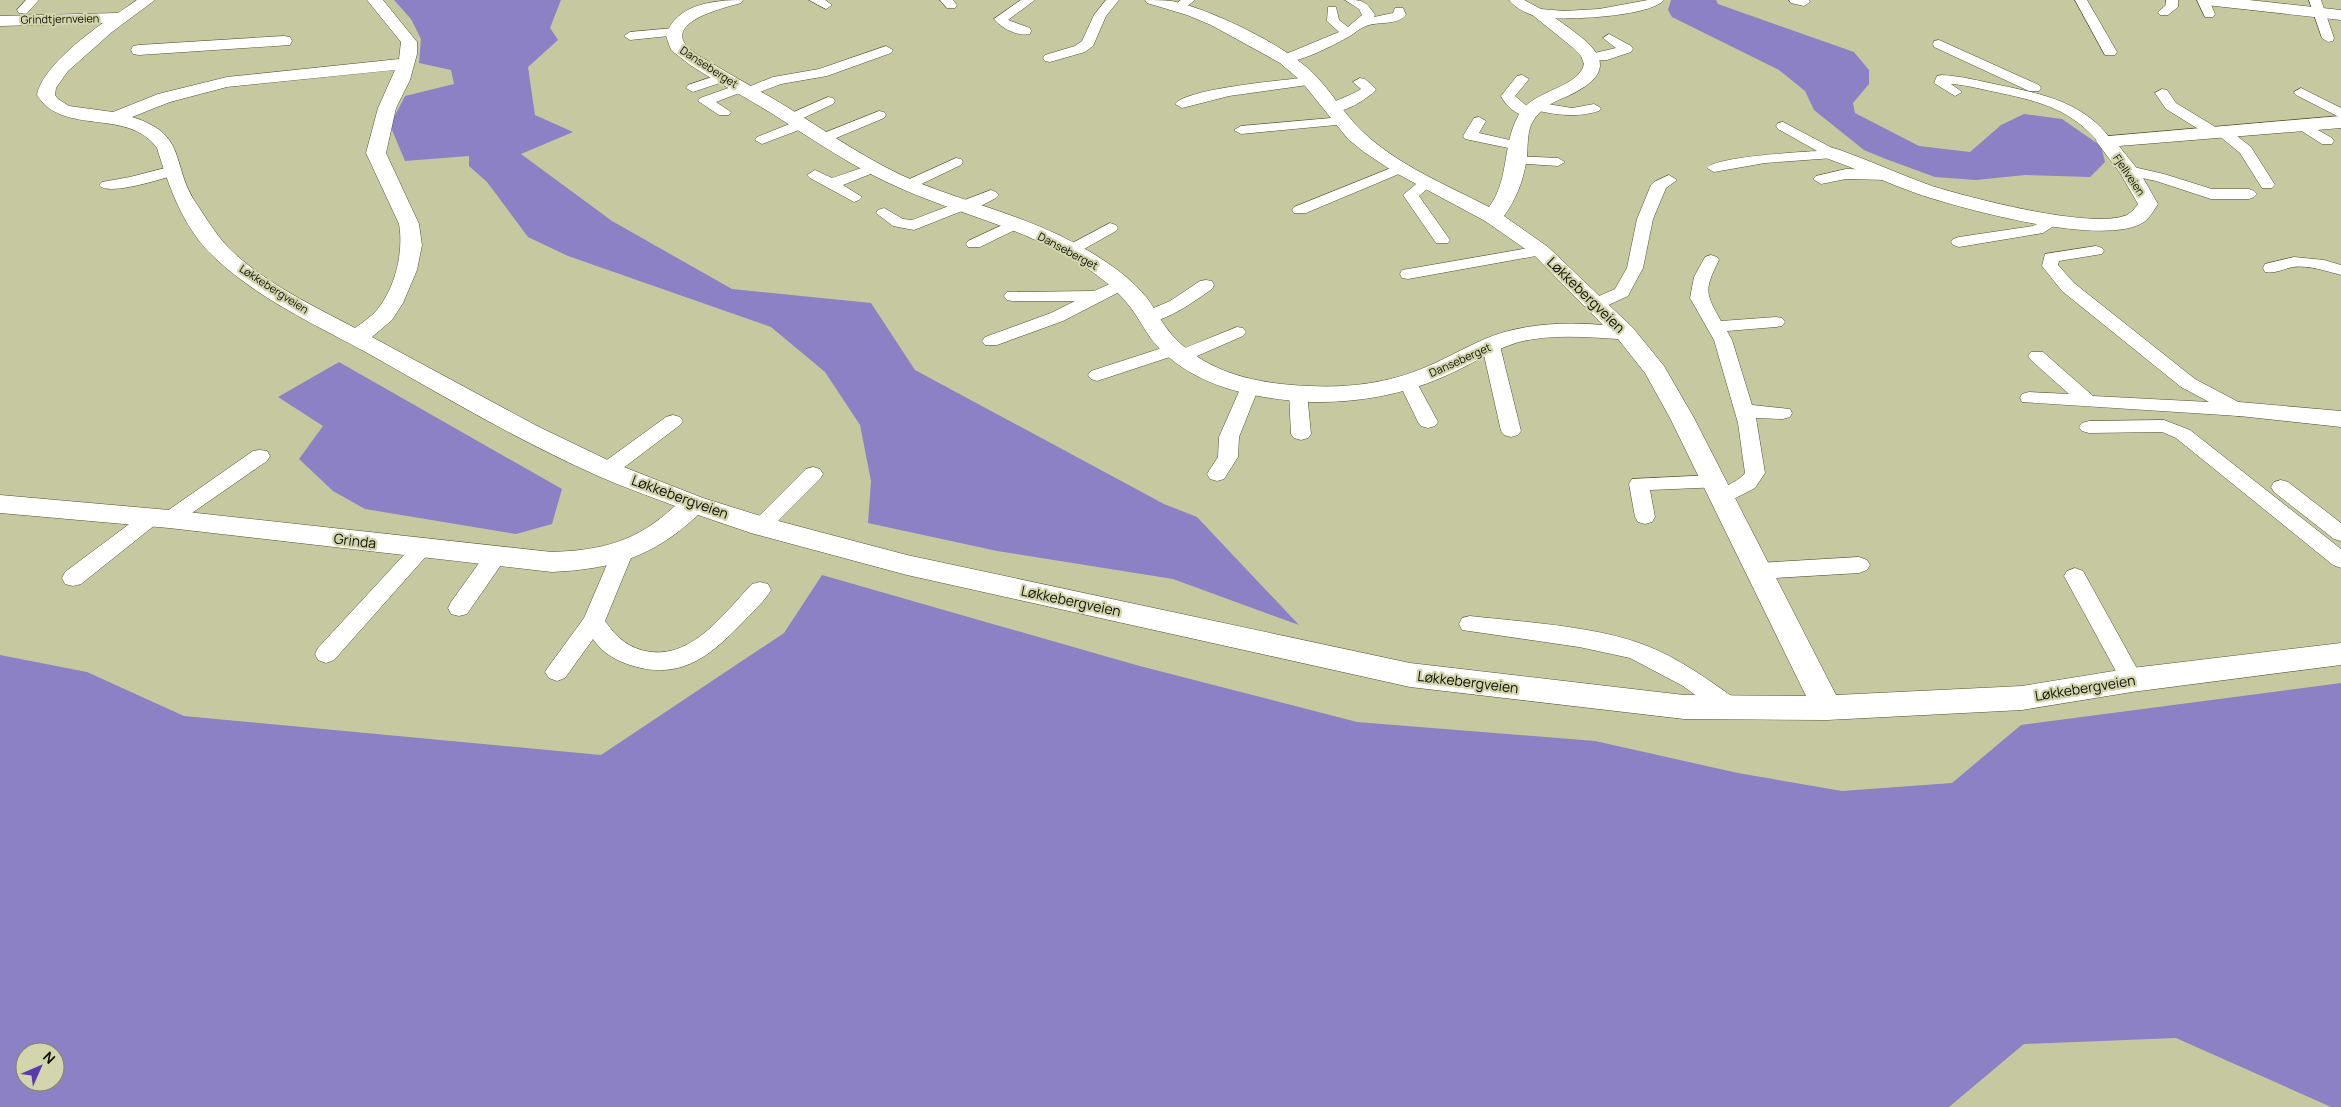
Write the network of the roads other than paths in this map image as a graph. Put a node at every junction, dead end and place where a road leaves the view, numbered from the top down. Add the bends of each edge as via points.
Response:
1 (33, 0) edge
2 (147, 0) edge
3 (375, 0) edge
4 (735, 0) edge
5 (1028, 0) edge
6 (1113, 0) edge
7 (1153, 0) edge
8 (1351, 0) edge
9 (1515, 0) edge
10 (1658, 0) edge
11 (2081, 0) edge
12 (2172, 0) edge
13 (1184, 3) edge
14 (2206, 5) edge
15 (1542, 6) edge
16 (2317, 6) edge
17 (23, 10) dead end
18 (1332, 10) dead end
19 (1399, 11) dead end
20 (2164, 12) dead end
21 (2341, 15) edge
22 (120, 18) junction
23 (0, 21) edge
24 (637, 22) dead end
25 (1364, 22) junction
26 (676, 29) junction
27 (1025, 31) dead end
28 (1346, 32) junction
29 (630, 36) dead end
30 (1609, 38) dead end
31 (2328, 38) dead end
32 (284, 41) dead end
33 (253, 43) junction
34 (1939, 44) dead end
35 (139, 50) dead end
36 (886, 50) dead end
37 (2110, 52) dead end
38 (1050, 58) dead end
39 (1590, 58) junction
40 (1286, 59) junction
41 (405, 64) junction
42 (762, 71) dead end
43 (724, 77) junction
44 (1522, 79) dead end
45 (778, 80) junction
46 (1310, 81) junction
47 (226, 82) junction
48 (1360, 82) dead end
49 (693, 88) dead end
50 (2318, 88) dead end
51 (745, 90) junction
52 (1955, 92) dead end
53 (2302, 92) dead end
54 (2162, 93) dead end
55 (828, 101) dead end
56 (2341, 102) edge
57 (1182, 104) dead end
58 (2060, 104) junction
59 (1594, 108) dead end
60 (1532, 110) junction
61 (2093, 110) dead end
62 (724, 112) dead end
63 (2077, 113) junction
64 (2341, 114) edge
65 (879, 115) dead end
66 (1337, 115) junction
67 (115, 118) junction
68 (797, 121) junction
69 (1479, 121) dead end
70 (2341, 122) edge
71 (2302, 125) junction
72 (1783, 126) dead end
73 (1242, 130) dead end
74 (2217, 132) junction
75 (824, 138) junction
76 (762, 140) dead end
77 (2105, 141) junction
78 (2327, 141) dead end
79 (1517, 153) junction
80 (1833, 154) junction
81 (956, 162) dead end
82 (1558, 162) dead end
83 (873, 168) junction
84 (1401, 168) junction
85 (1714, 168) dead end
86 (173, 170) junction
87 (2130, 171) junction
88 (815, 175) dead end
89 (1888, 175) junction
90 (1821, 179) dead end
91 (1669, 180) dead end
92 (1427, 182) junction
93 (831, 184) junction
94 (107, 185) dead end
95 (908, 185) junction
96 (2267, 185) dead end
97 (2249, 194) dead end
98 (991, 195) dead end
99 (854, 197) dead end
100 (965, 206) junction
101 (1300, 210) dead end
102 (884, 213) dead end
103 (1492, 217) junction
104 (2055, 220) junction
105 (1013, 225) junction
106 (1110, 228) dead end
107 (1442, 240) dead end
108 (1959, 242) dead end
109 (974, 244) dead end
110 (1071, 250) junction
111 (1541, 251) junction
112 (2096, 251) dead end
113 (1711, 260) dead end
114 (2271, 268) dead end
115 (2341, 270) edge
116 (1408, 274) dead end
117 (1122, 284) junction
118 (1206, 285) dead end
119 (1013, 296) dead end
120 (1098, 296) junction
121 (1596, 304) junction
122 (1148, 316) junction
123 (1776, 322) dead end
124 (1717, 327) junction
125 (1238, 332) dead end
126 (1625, 333) junction
127 (357, 337) junction
128 (991, 341) dead end
129 (1490, 346) junction
130 (1178, 353) junction
131 (2036, 356) dead end
132 (1097, 375) dead end
133 (1408, 382) junction
134 (1250, 387) junction
135 (1298, 393) junction
136 (2029, 398) dead end
137 (2089, 402) junction
138 (2239, 410) junction
139 (1745, 411) junction
140 (1782, 413) dead end
141 (2341, 418) edge
142 (673, 421) dead end
143 (1428, 422) dead end
144 (2090, 427) dead end
145 (1511, 431) dead end
146 (1301, 434) dead end
147 (260, 456) dead end
148 (607, 470) junction
149 (813, 474) dead end
150 (1217, 474) dead end
151 (2281, 487) dead end
152 (1718, 490) junction
153 (0, 504) edge
154 (694, 504) junction
155 (1645, 517) dead end
156 (160, 518) junction
157 (761, 526) junction
158 (2341, 534) edge
159 (422, 548) junction
160 (622, 553) junction
161 (495, 557) junction
162 (2341, 560) edge
163 (1859, 565) dead end
164 (1759, 571) junction
165 (2075, 576) dead end
166 (73, 578) dead end
167 (760, 590) dead end
168 (459, 608) dead end
169 (593, 622) junction
170 (1470, 624) dead end
171 (326, 654) dead end
172 (2341, 654) edge
173 (557, 672) dead end
174 (2132, 680) junction
175 (1828, 708) junction
176 (1732, 709) junction

1 - 17 lane
2 - 22 street, Løkkebergveien
3 - 41 street via 409,42
4 - 26 street, Danseberget via 695,12
5 - 27 lane via 1000,19
6 - 38 lane via 1100,15 1088,43 1080,49
7 - 13 street
8 - 25 lane via 1364,6 1369,14
9 - 15 lane
10 - 15 lane via 1637,8 1577,14
11 - 37 lane
12 - 20 lane via 2172,7
13 - 40 street
14 - 16 street
15 - 39 street
16 - 21 street
16 - 31 lane
18 - 28 lane via 1333,22
19 - 25 lane via 1400,15 1389,19
22 - 23 street, Grindtjernveien
22 - 67 street, Løkkebergveien via 62,67 49,83 46,95 51,103 64,111
24 - 26 lane
25 - 28 lane
26 - 29 lane
26 - 43 street, Danseberget via 673,36 677,46
28 - 40 lane
30 - 39 lane via 1626,49
32 - 33 street
33 - 35 street
33 - 47 street
34 - 58 lane via 2051,96
36 - 45 lane via 822,73
39 - 60 street via 1593,69 1586,77
40 - 46 street
41 - 47 street
41 - 127 street via 402,80 387,108 376,153 409,224 411,252 401,284 386,313
42 - 45 lane
43 - 49 lane
43 - 51 street, Danseberget
44 - 60 lane via 1508,96 1511,102
45 - 51 lane
46 - 57 lane via 1254,87
46 - 66 street
47 - 67 street via 164,98
48 - 66 lane via 1368,89
50 - 56 lane
51 - 62 lane via 705,101
51 - 68 street, Danseberget
52 - 58 lane via 1941,82 1942,79
53 - 64 lane
54 - 74 lane via 2171,106
55 - 68 lane
58 - 63 lane
59 - 60 lane via 1569,113
60 - 79 street via 1520,130
61 - 63 lane
63 - 77 lane via 2094,125
65 - 75 lane
66 - 73 lane
66 - 84 street via 1355,135
67 - 86 street, Løkkebergveien via 138,125 159,138
68 - 75 street, Danseberget
68 - 76 lane
69 - 79 lane via 1470,136
70 - 71 street, Fjellveien
71 - 74 street, Fjellveien
71 - 78 lane
72 - 80 lane
74 - 77 street, Fjellveien
74 - 96 lane via 2246,150
75 - 83 street, Danseberget
77 - 87 street, Fjellveien
79 - 82 lane
79 - 103 street via 1512,187
80 - 85 lane via 1765,159
80 - 89 street, Fjellveien
81 - 95 lane
83 - 93 lane
83 - 95 street, Danseberget
84 - 92 street
84 - 101 lane
86 - 94 lane
86 - 127 street, Løkkebergveien via 182,196 204,232 221,252 257,281
87 - 97 lane via 2211,194
87 - 104 street, Fjellveien via 2148,204 2143,214 2132,220 2110,223
88 - 93 lane
89 - 90 lane via 1846,174
89 - 104 street, Fjellveien via 1935,192 2020,215
91 - 121 lane via 1659,185 1650,205 1635,268 1622,292
92 - 103 street
92 - 107 lane via 1411,195
93 - 99 lane
95 - 100 street, Danseberget
98 - 100 lane
100 - 102 lane via 914,225 899,223
100 - 105 street, Danseberget
103 - 111 street, Løkkebergveien
104 - 108 lane via 2037,230
105 - 109 lane
105 - 110 street, Danseberget
106 - 110 lane
110 - 117 street, Danseberget
111 - 116 lane
111 - 121 street, Løkkebergveien
112 - 138 lane via 2052,256 2050,266 2068,287 2188,383
113 - 124 lane via 1702,277 1699,298
114 - 115 lane via 2294,262
117 - 120 lane
117 - 122 street, Danseberget
118 - 122 lane via 1176,305
119 - 120 lane
120 - 128 lane via 1035,327
121 - 126 street, Løkkebergveien
122 - 130 street, Danseberget
123 - 124 lane
124 - 139 lane
125 - 130 lane
126 - 129 street, Danseberget via 1570,329 1537,332
126 - 152 street, Løkkebergveien via 1656,371
127 - 148 street, Løkkebergveien via 528,432
129 - 133 street, Danseberget
129 - 145 lane
130 - 132 lane
130 - 134 street, Danseberget via 1216,377
131 - 137 lane
133 - 135 street, Danseberget via 1358,392
133 - 143 lane
134 - 135 street, Danseberget
134 - 150 lane via 1229,437 1228,457
135 - 146 lane
136 - 137 lane
137 - 138 lane
138 - 141 street
139 - 140 lane
139 - 152 lane via 1755,473 1748,483
142 - 148 lane
144 - 162 lane via 2164,426 2183,434
147 - 156 lane
148 - 154 street, Løkkebergveien
149 - 157 lane
151 - 158 lane
152 - 155 lane via 1639,484
152 - 164 street, Løkkebergveien
153 - 156 street, Grinda
154 - 157 street, Løkkebergveien
154 - 160 street, Grinda via 668,527
156 - 159 street, Grinda
156 - 166 lane
157 - 176 street, Løkkebergveien via 907,565 1410,675 1684,707
159 - 161 street, Grinda
159 - 171 lane
160 - 161 street, Grinda via 596,560 566,561
160 - 169 lane
161 - 168 lane
163 - 164 lane
164 - 175 street, Løkkebergveien
165 - 174 lane
167 - 169 lane via 698,650 678,660 634,658 611,646
169 - 173 lane
170 - 176 lane via 1579,638 1636,651 1691,680
172 - 174 street, Løkkebergveien
174 - 175 street, Løkkebergveien via 2022,698
175 - 176 street, Løkkebergveien

